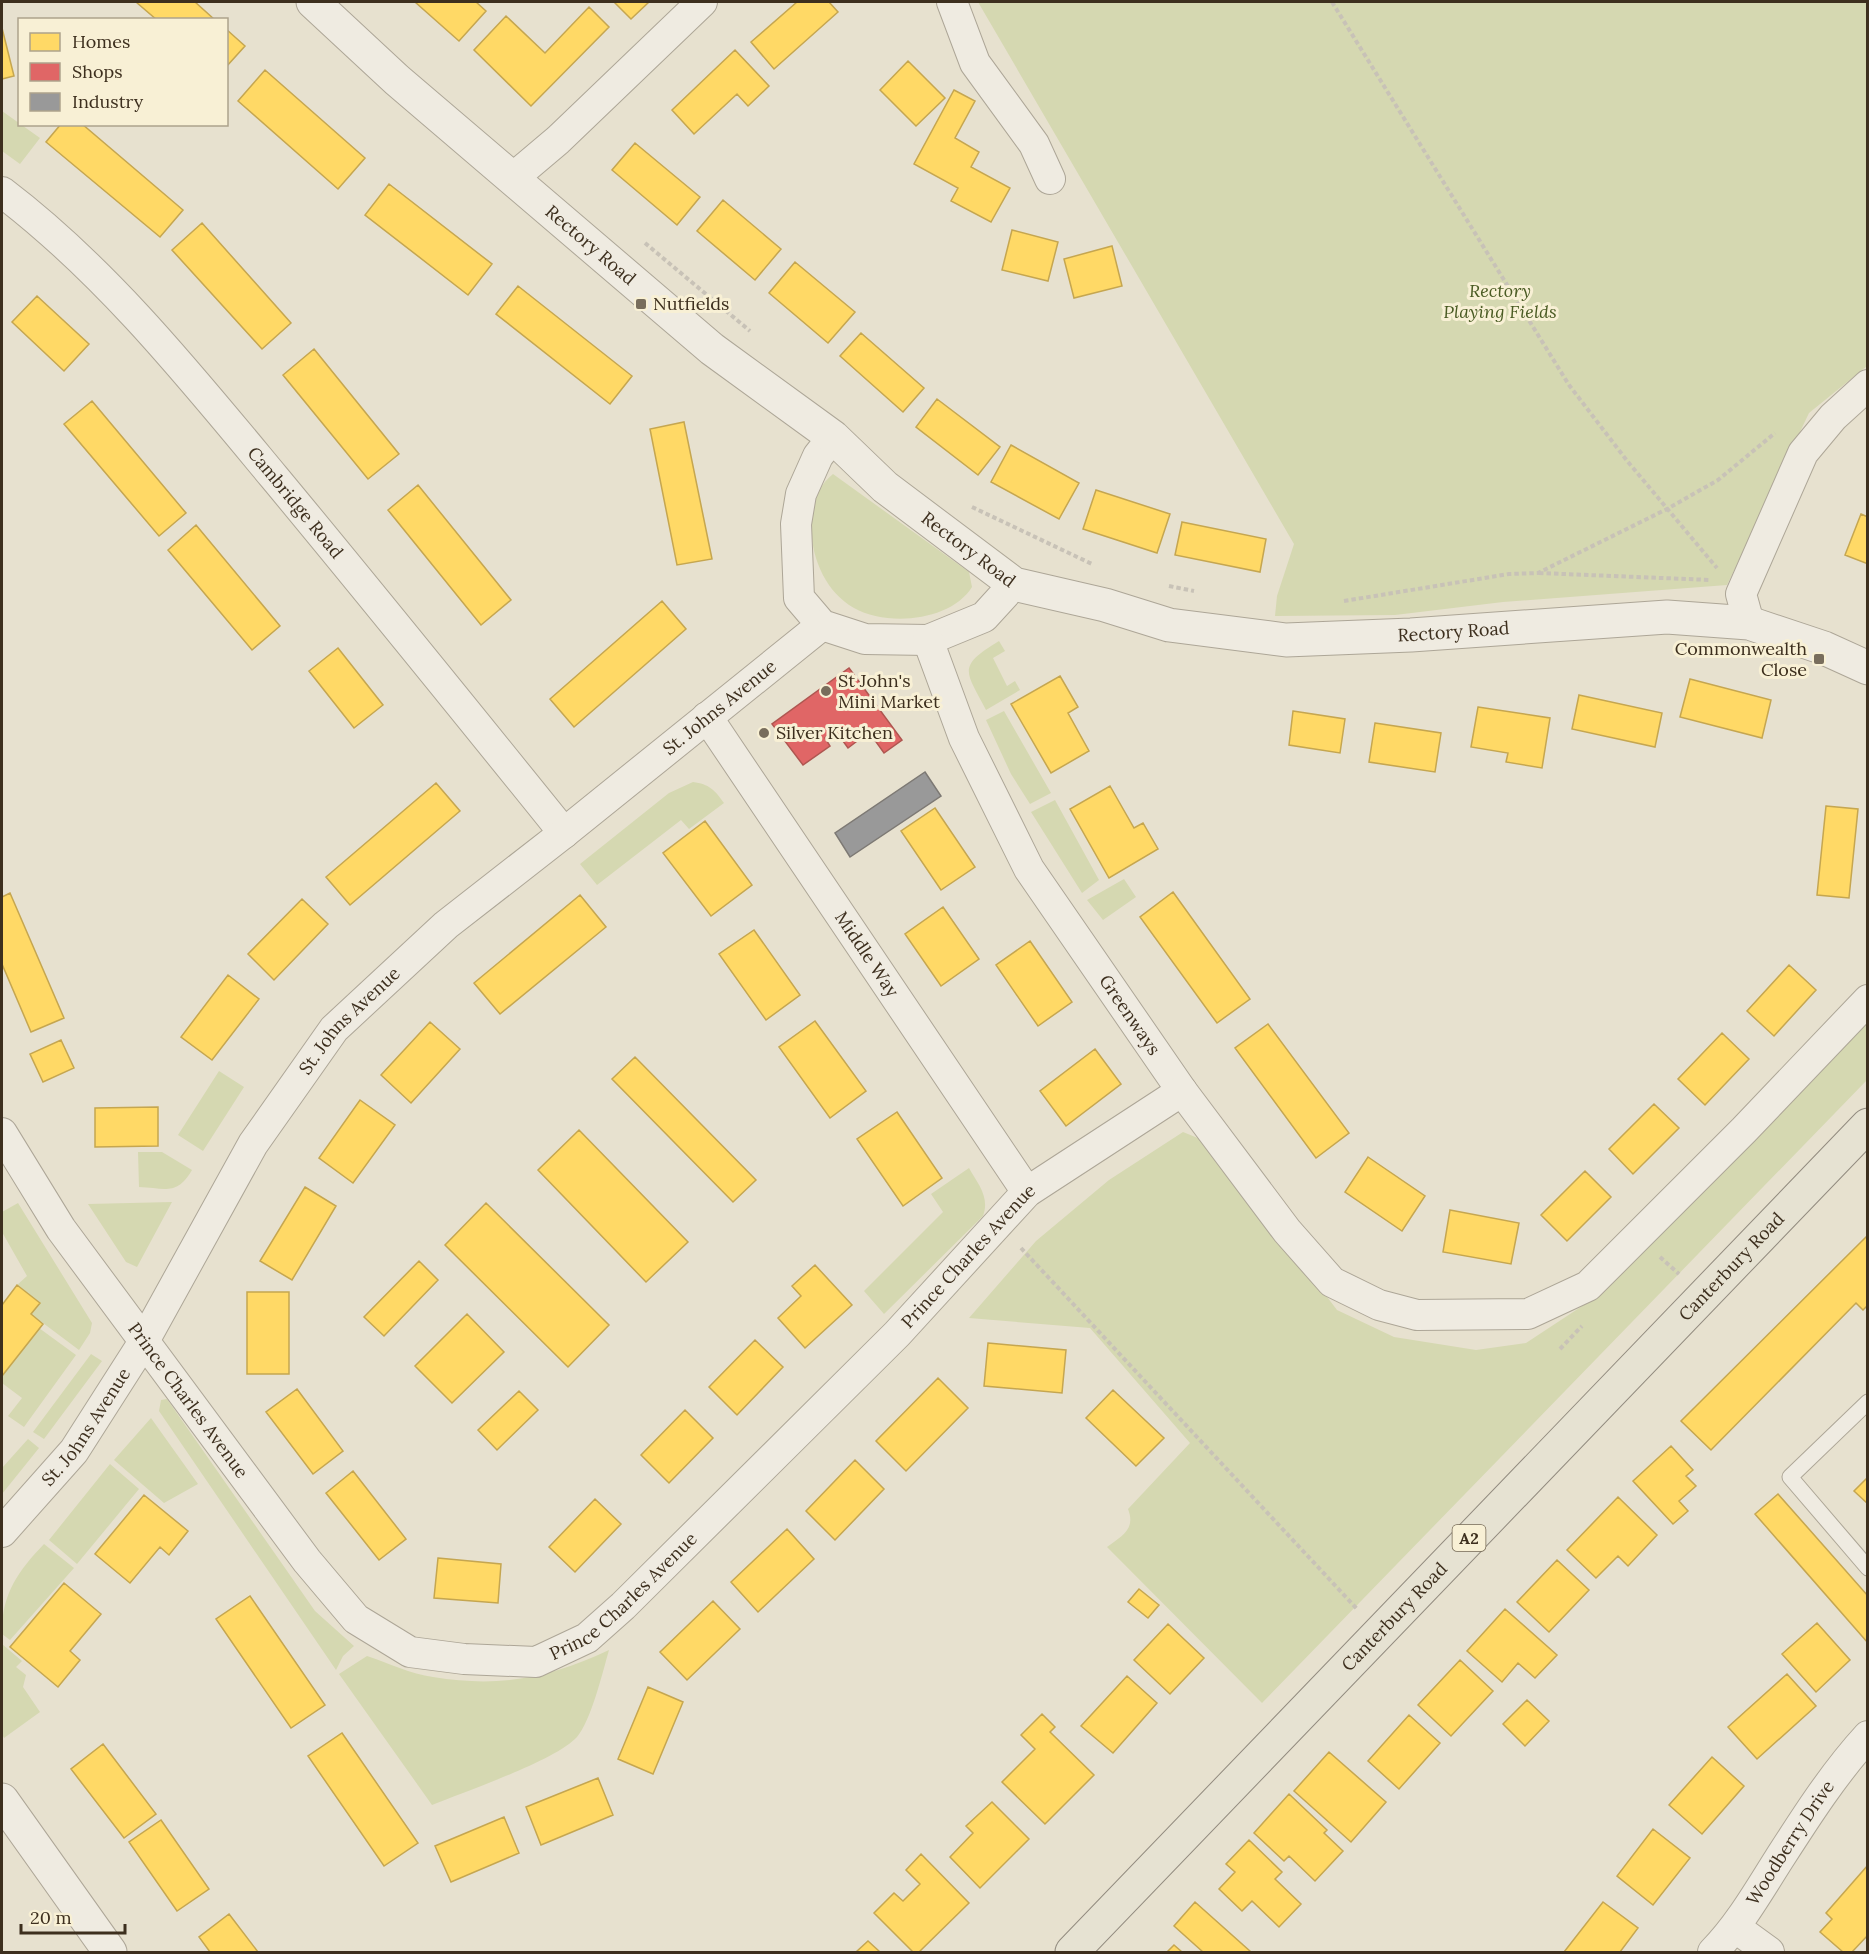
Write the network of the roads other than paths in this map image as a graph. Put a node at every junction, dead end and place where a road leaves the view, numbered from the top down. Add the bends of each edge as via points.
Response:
1 (313, 2) edge
2 (702, 2) edge
3 (952, 2) edge
4 (513, 178) junction
5 (1050, 179) dead end
6 (2, 192) edge
7 (1868, 385) edge
8 (833, 437) junction
9 (1014, 584) junction
10 (1740, 600) junction
11 (822, 625) junction
12 (928, 640) junction
13 (1868, 668) edge
14 (707, 717) junction
15 (564, 833) junction
16 (1868, 1000) edge
17 (1182, 1091) junction
18 (1868, 1125) edge
19 (2, 1133) edge
20 (1027, 1192) junction
21 (143, 1342) junction
22 (1868, 1402) edge
23 (2, 1530) edge
24 (1868, 1568) edge
25 (1868, 1736) edge
26 (2, 1800) edge
27 (1736, 1928) junction
28 (110, 1953) edge
29 (1072, 1953) edge
30 (1713, 1953) edge
31 (1768, 1953) edge

1 - 4 street, Rectory Road via 397,80
2 - 4 street
3 - 5 street via 975,63 1034,144
4 - 8 street, Rectory Road via 712,349
6 - 15 street, Cambridge Road via 99,279 205,394
7 - 10 street via 1833,417 1803,453
8 - 9 street, Rectory Road via 885,487
8 - 11 street via 818,456 801,494 796,524 799,598
9 - 10 street, Rectory Road via 1169,625 1286,640 1667,617
9 - 12 street via 984,617
10 - 13 street, Rectory Road
11 - 12 street via 865,639
11 - 14 street, St. Johns Avenue
12 - 17 street, Greenways via 964,738 1029,869
14 - 15 street, St. Johns Avenue
14 - 20 street, Middle Way
15 - 21 street, St. Johns Avenue via 446,925 334,1029 253,1144
16 - 17 street, Greenways via 1588,1286 1528,1314 1417,1316 1379,1305 1332,1282 1287,1231
17 - 20 street, Prince Charles Avenue
18 - 29 main road, Canterbury Road / A2
19 - 21 street, Prince Charles Avenue via 60,1229
20 - 21 street, Prince Charles Avenue via 897,1334 622,1606 587,1638 536,1662 410,1652 356,1620 307,1561
21 - 23 street, St. Johns Avenue via 74,1451
22 - 24 lane via 1790,1477
25 - 27 street, Woodberry Drive via 1851,1754 1780,1857
26 - 28 street
27 - 30 street, Woodberry Drive
27 - 31 street

